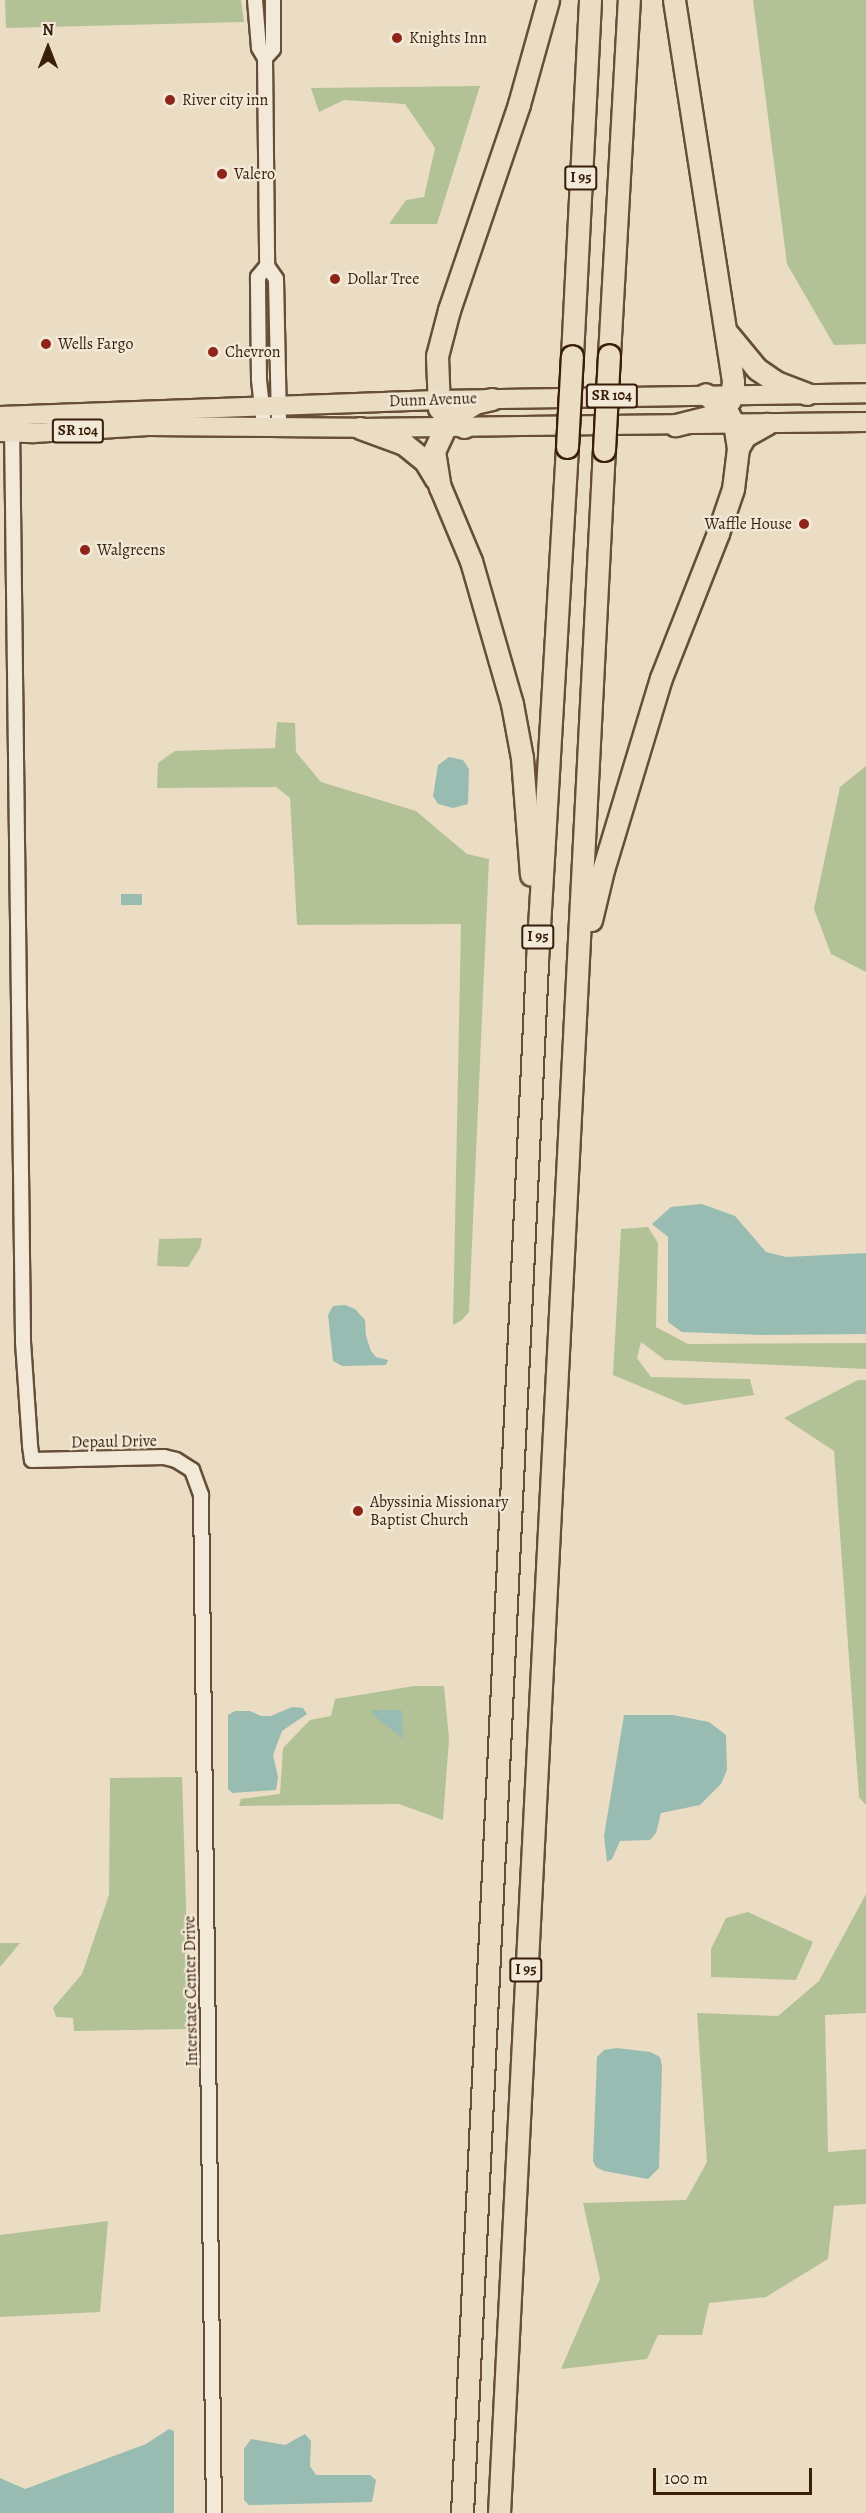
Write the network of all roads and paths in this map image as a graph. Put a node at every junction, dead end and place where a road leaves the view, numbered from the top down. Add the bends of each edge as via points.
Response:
1 (255, 0) edge
2 (273, 0) edge
3 (548, 0) edge
4 (590, 0) edge
5 (629, 0) edge
6 (674, 0) edge
7 (265, 58) junction
8 (725, 328) junction
9 (866, 393) edge
10 (705, 394) joint
11 (807, 394) junction
12 (492, 399) junction
13 (438, 400) junction
14 (271, 407) junction
15 (730, 408) junction
16 (866, 422) edge
17 (6, 424) edge
18 (452, 424) junction
19 (675, 424) joint
20 (767, 424) junction
21 (272, 426) junction
22 (360, 428) junction
23 (738, 448) junction
24 (440, 487) junction
25 (537, 961) junction
26 (579, 970) junction
27 (192, 1470) joint
28 (214, 2513) edge
29 (462, 2513) edge
30 (499, 2513) edge

1 - 7 street via 259,48
2 - 7 street via 273,49
3 - 13 highway via 502,159 443,332 437,356
4 - 25 highway, I 95, bridge
5 - 26 highway, I 95, bridge
6 - 8 highway
7 - 14 street via 267,266 276,279 277,380
8 - 11 highway via 757,369 776,382
8 - 15 highway via 732,365
9 - 11 main road
10 - 12 main road, Dunn Avenue / SR 104
10 - 15 highway
11 - 15 main road
12 - 13 main road, Dunn Avenue / SR 104
12 - 18 highway via 475,403
13 - 14 main road, Dunn Avenue / SR 104
13 - 18 highway via 439,408
14 - 17 main road, Dunn Avenue / SR 104
14 - 21 street
15 - 19 highway
15 - 20 main road
15 - 23 highway
16 - 20 main road
17 - 21 main road, Dunn Avenue / SR 104
17 - 27 street, Depaul Drive via 23,1342 32,1460 164,1457
18 - 19 main road, Dunn Avenue / SR 104
18 - 22 main road, Dunn Avenue / SR 104
18 - 24 highway via 434,451
20 - 23 highway via 745,436
21 - 22 main road, Dunn Avenue / SR 104
22 - 24 highway via 404,444 425,461
23 - 26 highway via 728,508 661,678 606,859
24 - 25 highway via 474,570 512,704 525,789
25 - 29 highway, I 95
26 - 30 highway, I 95
27 - 28 street, Interstate Center Drive via 201,1495

